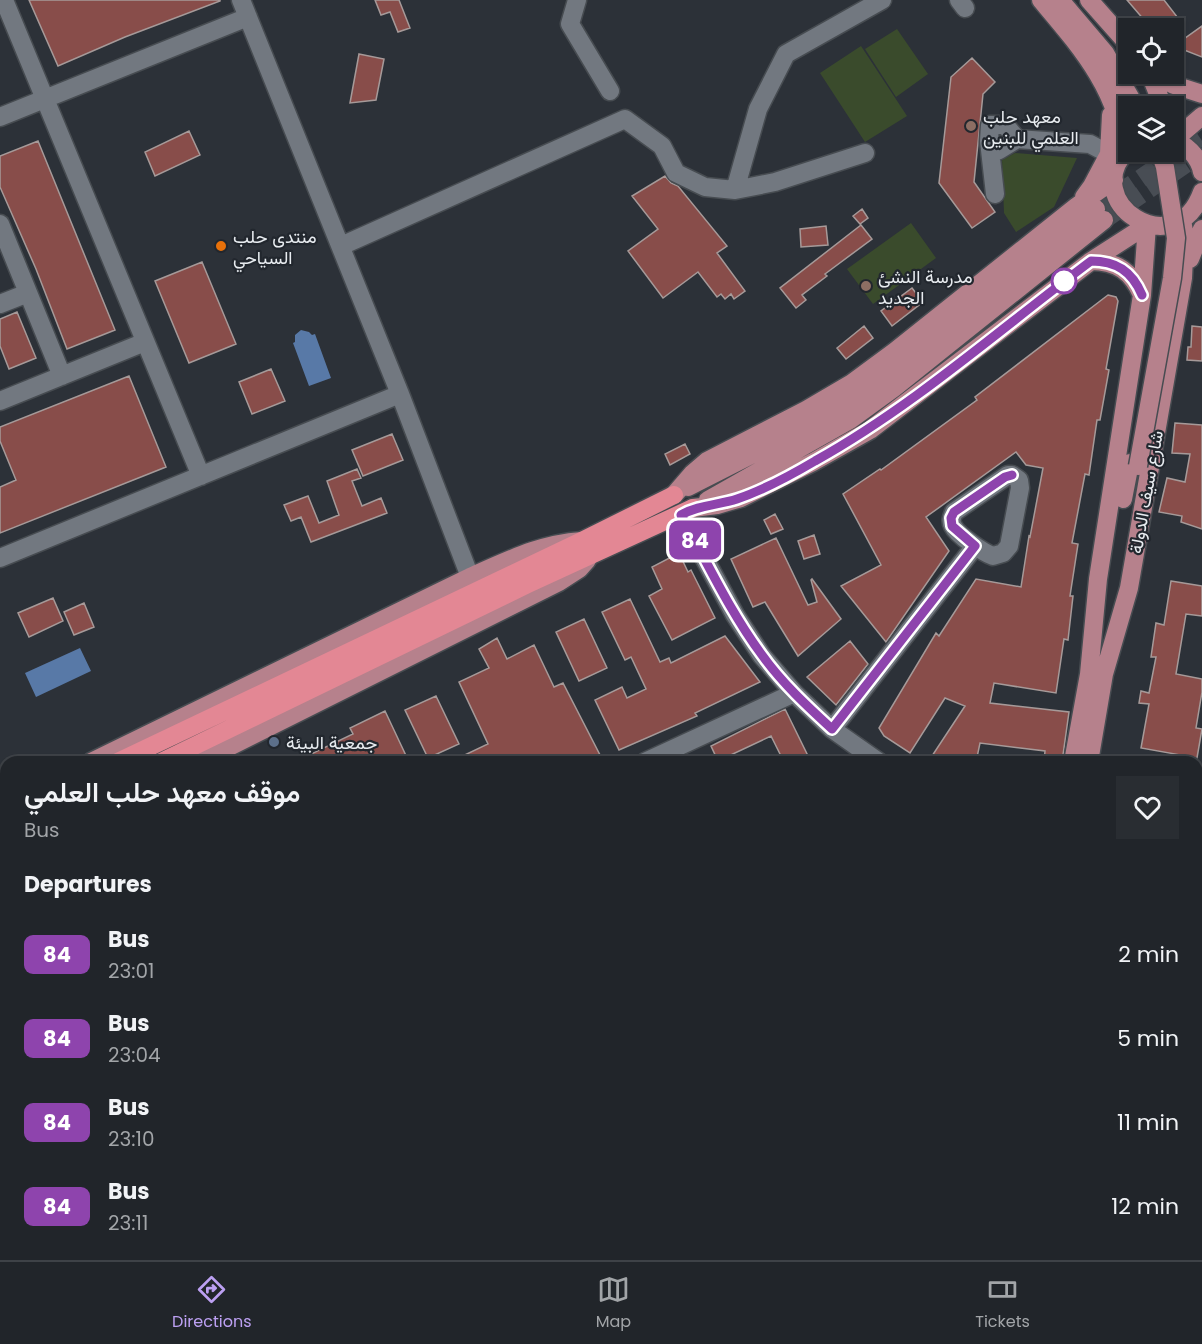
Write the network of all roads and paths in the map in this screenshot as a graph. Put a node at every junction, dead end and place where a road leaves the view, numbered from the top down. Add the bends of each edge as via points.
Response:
1 (4, 0) edge
2 (241, 0) edge
3 (577, 0) edge
4 (882, 0) edge
5 (1041, 0) edge
6 (1060, 0) edge
7 (1070, 0) edge
8 (1089, 0) edge
9 (248, 17) junction
10 (1115, 49) edge
11 (1172, 84) edge
12 (610, 91) dead end
13 (1202, 94) edge
14 (1131, 96) edge
15 (1139, 96) edge
16 (45, 99) junction
17 (1202, 116) edge
18 (0, 117) edge
19 (1184, 130) edge
20 (1118, 140) edge
21 (1184, 145) edge
22 (1118, 151) edge
23 (865, 153) dead end
24 (1118, 154) edge
25 (1118, 160) edge
26 (1155, 162) edge
27 (1163, 162) edge
28 (1202, 172) edge
29 (1114, 180) junction
30 (735, 190) junction
31 (1202, 192) edge
32 (995, 194) dead end
33 (1077, 206) junction
34 (1182, 220) junction
35 (0, 224) edge
36 (1147, 225) junction
37 (1202, 229) edge
38 (341, 246) junction
39 (1091, 261) junction
40 (1183, 278) junction
41 (28, 292) junction
42 (1142, 295) junction
43 (0, 304) edge
44 (145, 342) junction
45 (62, 376) junction
46 (400, 394) junction
47 (0, 401) edge
48 (1134, 464) junction
49 (201, 476) junction
50 (674, 495) junction
51 (687, 512) junction
52 (975, 546) junction
53 (586, 548) junction
54 (0, 558) edge
55 (471, 577) junction
56 (1096, 674) junction
57 (794, 693) junction
58 (832, 729) junction
59 (103, 756) edge
60 (131, 756) edge
61 (173, 756) edge
62 (222, 756) edge
63 (658, 756) edge
64 (870, 756) edge
65 (1075, 756) edge
66 (1089, 756) edge

1 - 16 street
2 - 9 street
3 - 12 street via 570,24
4 - 30 street via 786,54 758,109
5 - 20 main road via 1081,47 1106,88
6 - 10 main road
7 - 10 main road
8 - 10 main road
9 - 16 street
9 - 38 street
10 - 14 main road
10 - 15 main road
11 - 13 main road
16 - 18 street
16 - 44 street
17 - 19 main road
21 - 28 main road
22 - 32 street via 1090,144 1017,139 1005,125 990,125
23 - 30 street via 776,182
24 - 33 main road
25 - 29 main road
26 - 48 main road via 1165,201 1168,238
27 - 48 main road, bridge via 1176,238 1172,278
29 - 33 main road
29 - 36 main road via 1123,208
30 - 38 street via 705,187 676,173 662,146 625,120
31 - 34 main road via 1192,212
33 - 50 main road via 852,383 707,461
34 - 36 main road via 1165,226
34 - 40 main road, شارع سيف الدولة
35 - 41 street
36 - 39 main road
36 - 42 main road, شارع سيف الدولة
37 - 40 main road
38 - 46 street
39 - 42 main road via 1117,265 1137,283
39 - 51 main road via 870,430 741,498
40 - 56 main road, شارع سيف الدولة via 1129,588
41 - 43 street
41 - 45 street
42 - 56 main road, شارع سيف الدولة via 1098,579
44 - 45 street
44 - 49 street
45 - 47 street
46 - 49 street
46 - 55 street
48 - 56 main road
49 - 54 street
50 - 51 main road via 846,404 1100,215 894,388 850,420
50 - 53 highway
51 - 53 highway
51 - 57 street via 735,615 762,656
52 - 52 street via 993,556 1006,550 1020,488 1016,477 1005,477 952,515 952,526
52 - 58 street
53 - 55 main road via 556,543
53 - 60 highway
53 - 61 highway via 528,584
53 - 62 main road via 579,569 560,582
55 - 59 main road
56 - 65 main road, شارع سيف الدولة
56 - 66 main road, شارع سيف الدولة
57 - 58 street
57 - 63 street
58 - 64 street

